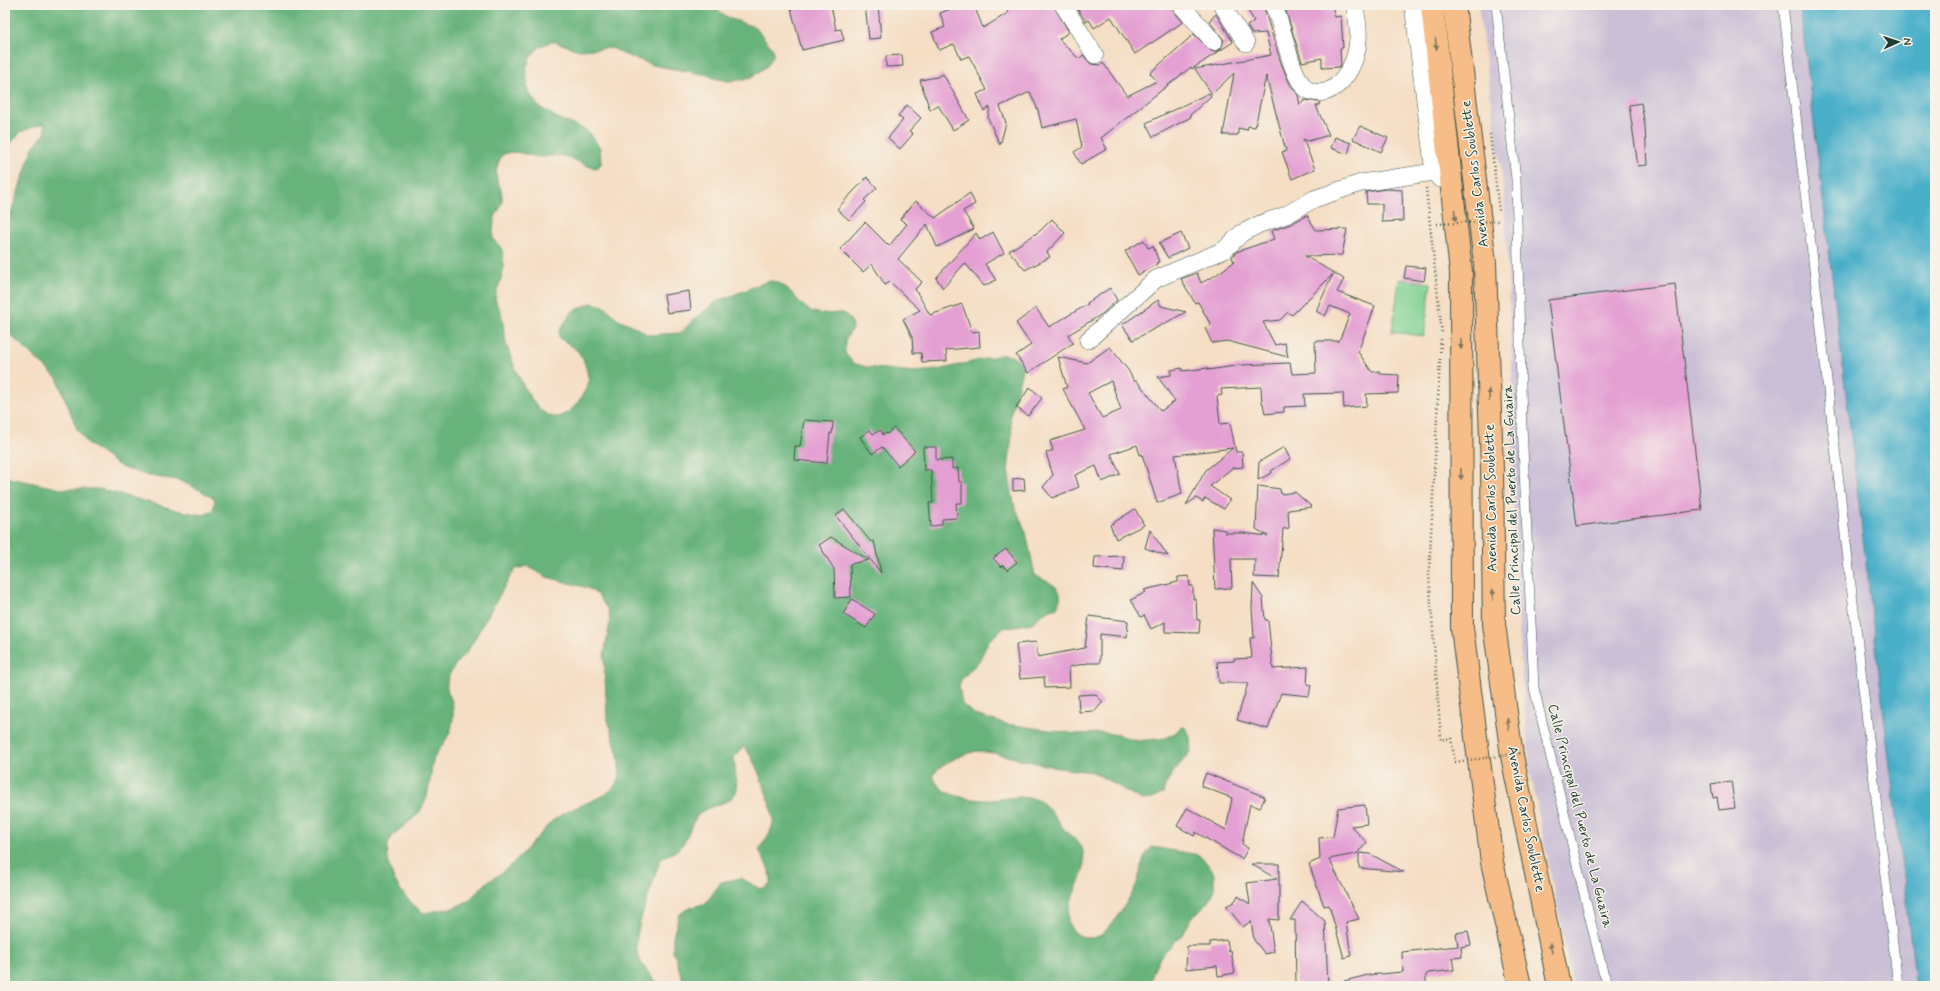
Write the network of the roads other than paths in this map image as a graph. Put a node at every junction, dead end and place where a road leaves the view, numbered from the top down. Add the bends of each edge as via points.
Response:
1 (1063, 5) edge
2 (1181, 5) edge
3 (1222, 5) edge
4 (1273, 5) edge
5 (1354, 5) edge
6 (1413, 5) edge
7 (1432, 5) edge
8 (1454, 5) edge
9 (1496, 5) edge
10 (1783, 5) edge
11 (1214, 42) dead end
12 (1246, 43) dead end
13 (1095, 55) dead end
14 (1434, 172) junction
15 (1452, 193) junction
16 (1088, 340) dead end
17 (1520, 986) edge
18 (1559, 986) edge
19 (1609, 986) edge
20 (1898, 986) edge

1 - 13 street
2 - 11 street
3 - 12 street
4 - 5 street via 1279,16 1295,71 1306,88 1315,94 1327,91 1340,83 1356,59 1359,39
6 - 14 street
7 -> 15 main road, Avenida Carlos Soublette
18 -> 8 main road, Avenida Carlos Soublette via 1512,756 1494,624 1485,263
9 - 19 lane, Calle Principal del Puerto de La Guaira via 1516,179 1522,425 1534,688 1603,972
10 - 20 lane
14 - 15 street, Avenida Carlos Soublette
14 - 16 street via 1361,183 1314,199 1286,215 1260,224 1242,233 1224,250 1156,279
15 -> 17 main road, Avenida Carlos Soublette via 1461,272 1462,628 1492,862

